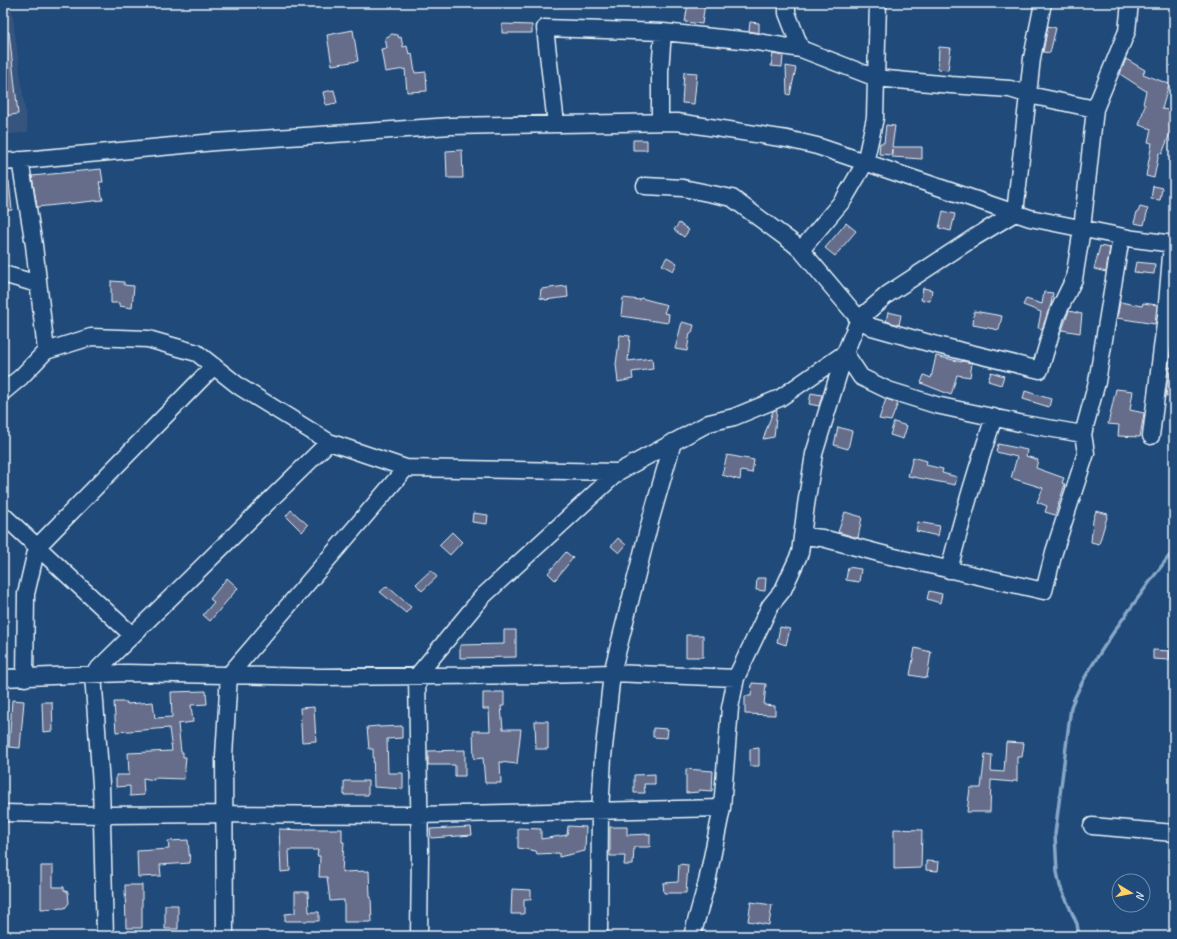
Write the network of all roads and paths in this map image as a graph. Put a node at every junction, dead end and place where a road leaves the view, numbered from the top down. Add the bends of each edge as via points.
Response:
1 (787, 3) edge
2 (878, 3) edge
3 (1043, 3) edge
4 (1130, 3) edge
5 (663, 32) junction
6 (801, 49) junction
7 (876, 78) junction
8 (1028, 94) junction
9 (1095, 109) junction
10 (660, 122) junction
11 (556, 124) junction
12 (20, 160) junction
13 (3, 162) edge
14 (865, 163) junction
15 (646, 186) dead end
16 (1015, 213) junction
17 (1082, 229) junction
18 (1121, 237) junction
19 (1173, 244) edge
20 (801, 250) junction
21 (3, 274) edge
22 (38, 284) junction
23 (859, 319) junction
24 (46, 351) junction
25 (845, 353) junction
26 (214, 366) junction
27 (3, 392) edge
28 (994, 417) junction
29 (1084, 434) junction
30 (1151, 436) dead end
31 (329, 442) junction
32 (673, 442) junction
33 (406, 468) junction
34 (618, 472) junction
35 (3, 515) edge
36 (802, 536) junction
37 (37, 547) junction
38 (949, 570) junction
39 (132, 635) junction
40 (612, 673) junction
41 (93, 674) junction
42 (229, 675) junction
43 (417, 676) junction
44 (3, 678) edge
45 (25, 678) junction
46 (736, 678) junction
47 (722, 808) junction
48 (600, 812) junction
49 (3, 813) edge
50 (224, 814) junction
51 (102, 815) junction
52 (419, 815) junction
53 (1092, 826) dead end
54 (1174, 833) edge
55 (105, 936) edge
56 (225, 936) edge
57 (419, 936) edge
58 (599, 936) edge
59 (692, 936) edge

1 - 6 street via 787,13
2 - 7 street
3 - 8 street
4 - 9 street via 1127,31
5 - 6 street
5 - 10 street
5 - 11 street via 545,28
6 - 7 street
7 - 8 street via 1010,89
7 - 14 street via 875,118
8 - 9 street
8 - 16 street
9 - 17 street
10 - 11 street
10 - 14 street via 713,127 817,146
11 - 12 street via 435,127 215,142
12 - 13 street
12 - 22 street
14 - 16 street
14 - 20 street via 844,199
15 - 20 street via 683,188 732,198
16 - 17 street
16 - 23 street via 888,294
17 - 18 street
17 - 23 street via 1074,279 1056,316 1040,370 872,327
18 - 19 street
18 - 29 street via 1097,382
19 - 30 street
20 - 23 street
21 - 22 street
22 - 24 street
23 - 25 street
24 - 26 street via 91,337 148,339 197,353
24 - 27 street
25 - 28 street via 861,378 888,390
25 - 32 street via 780,398 734,417 709,423
25 - 36 street via 814,454
26 - 31 street via 240,387
26 - 37 street
28 - 29 street
28 - 38 street via 976,470
29 - 38 street via 1086,453 1044,591
31 - 33 street
31 - 39 street
32 - 34 street
32 - 40 street
33 - 34 street
33 - 42 street
34 - 43 street via 482,597
35 - 37 street
36 - 38 street via 822,538
36 - 46 street via 800,552 792,571 783,590 770,606
37 - 39 street
37 - 45 street via 26,594
39 - 41 street
40 - 43 street
40 - 46 street
40 - 48 street
41 - 42 street
41 - 45 street
41 - 51 street
42 - 43 street
42 - 50 street via 224,756
43 - 52 street
44 - 45 street
46 - 47 street via 730,708
47 - 48 street
47 - 59 street via 707,882
48 - 52 street
48 - 58 street
49 - 51 street
50 - 51 street
50 - 52 street
50 - 56 street
51 - 55 street
52 - 57 street
53 - 54 street

